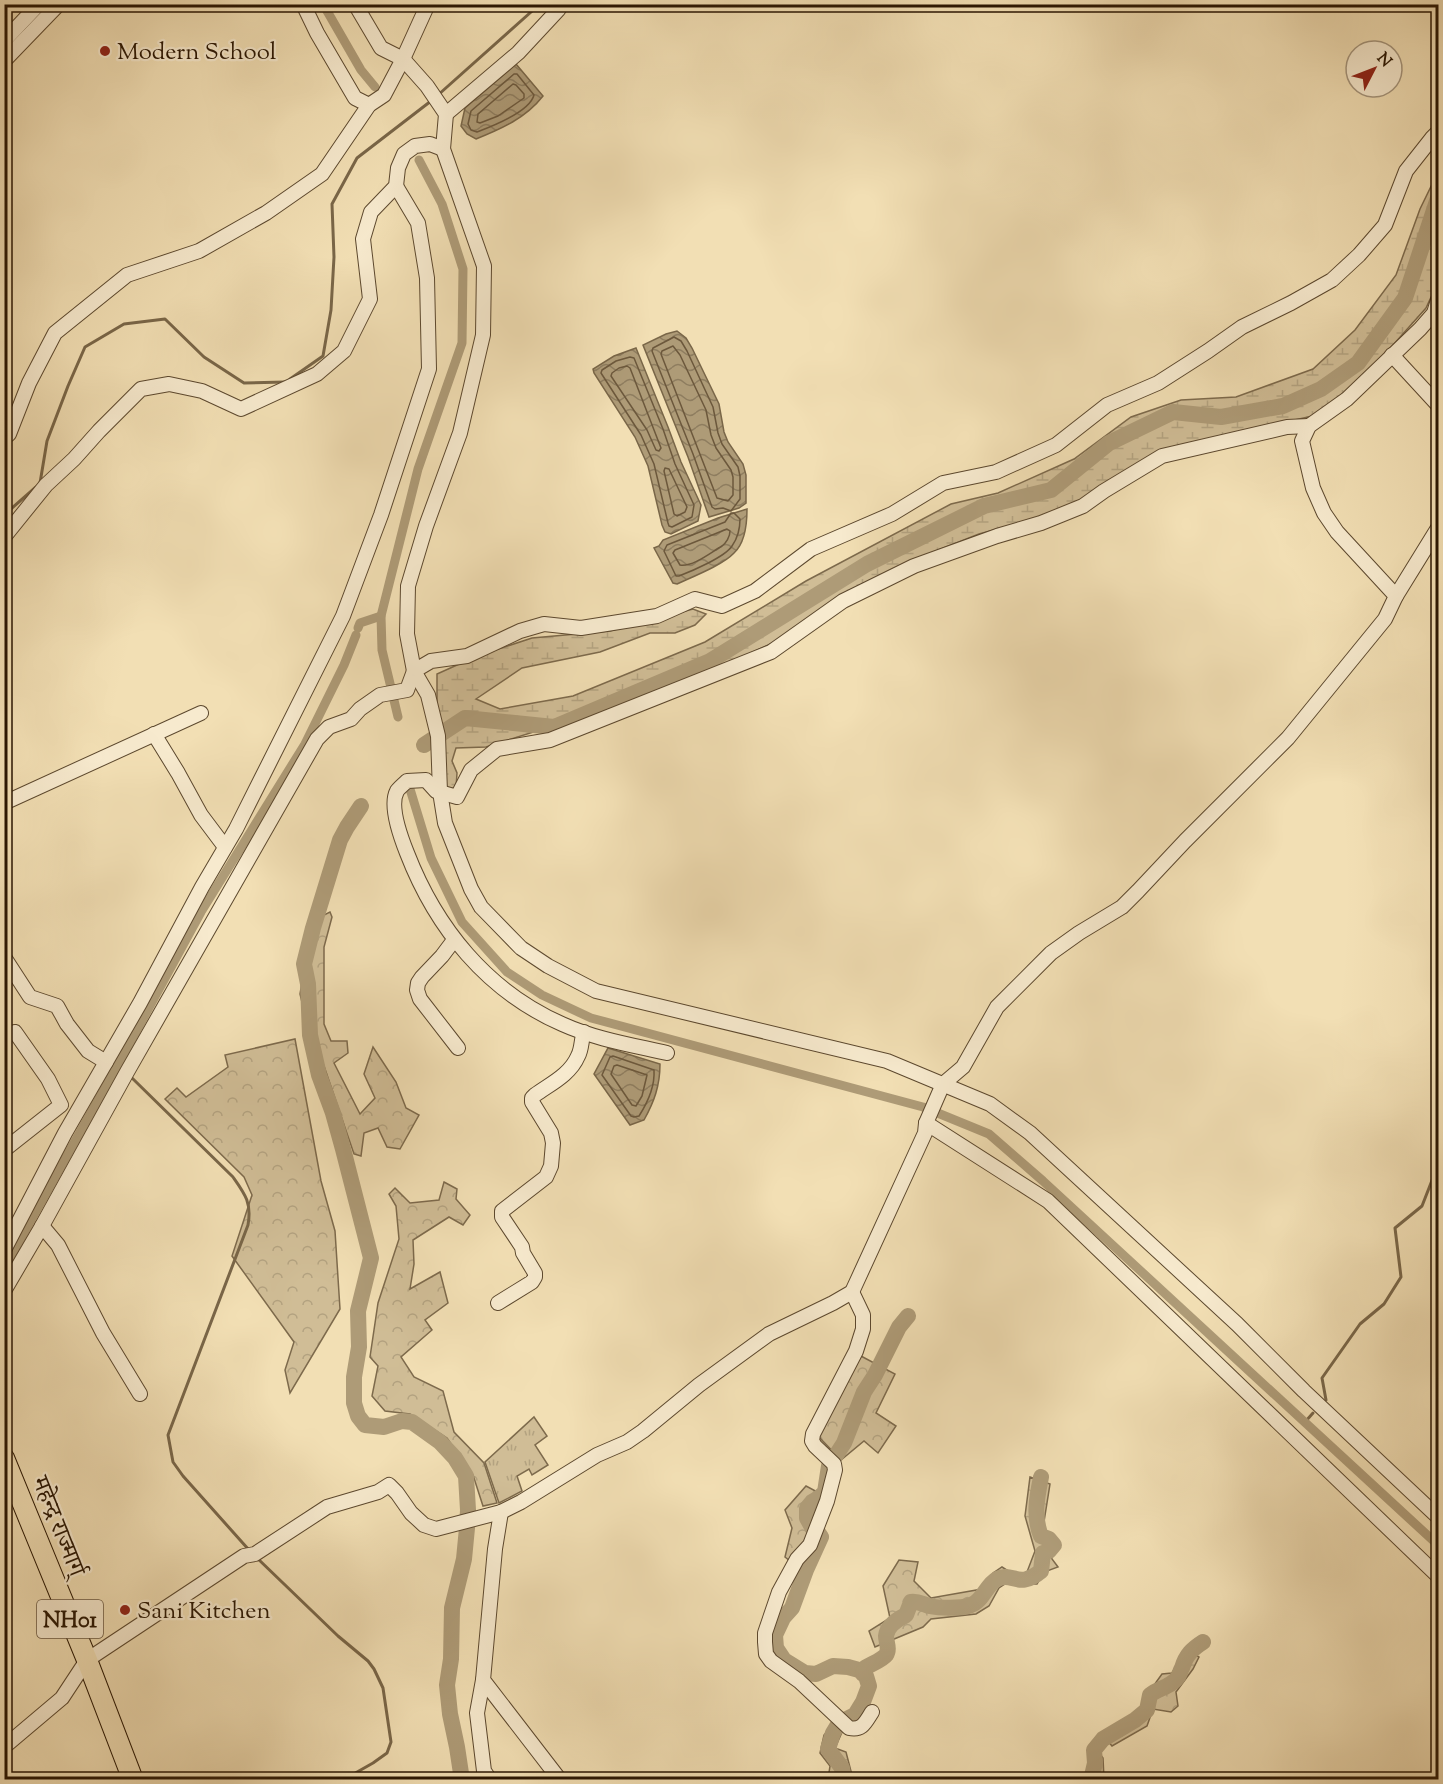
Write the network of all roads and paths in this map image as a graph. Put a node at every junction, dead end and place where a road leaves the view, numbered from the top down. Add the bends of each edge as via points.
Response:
1 (39, 4) edge
2 (59, 4) edge
3 (303, 4) edge
4 (355, 4) edge
5 (428, 4) edge
6 (561, 4) edge
7 (4, 41) edge
8 (403, 59) junction
9 (4, 61) edge
10 (369, 105) junction
11 (446, 114) junction
12 (1438, 132) edge
13 (443, 149) junction
14 (396, 186) junction
15 (1438, 300) edge
16 (1392, 354) junction
17 (1438, 405) edge
18 (1309, 426) junction
19 (4, 438) edge
20 (1438, 528) edge
21 (4, 537) edge
22 (1396, 596) junction
23 (414, 671) junction
24 (201, 713) dead end
25 (154, 734) junction
26 (440, 792) junction
27 (4, 803) edge
28 (225, 847) junction
29 (454, 940) junction
30 (4, 957) edge
31 (15, 1032) dead end
32 (584, 1032) junction
33 (458, 1048) dead end
34 (668, 1053) dead end
35 (106, 1062) junction
36 (941, 1088) junction
37 (928, 1117) junction
38 (4, 1150) edge
39 (42, 1226) junction
40 (4, 1250) edge
41 (4, 1291) edge
42 (852, 1292) junction
43 (498, 1303) dead end
44 (140, 1394) dead end
45 (4, 1458) edge
46 (501, 1512) junction
47 (1438, 1516) edge
48 (1438, 1576) edge
49 (87, 1660) junction
50 (483, 1680) junction
51 (872, 1712) dead end
52 (4, 1747) edge
53 (133, 1779) edge
54 (490, 1779) edge
55 (560, 1779) edge

1 - 7 street
2 - 9 street
3 - 10 street via 355,98
4 - 8 street via 381,48
5 - 8 street
6 - 11 street via 518,53
8 - 10 street via 384,95
8 - 11 street
10 - 19 street via 321,174 266,213 199,250 127,275 55,333
11 - 13 street
12 - 23 street via 1406,171 1385,225 1332,280 1242,327 1158,383 1107,405 1056,445 996,472 943,483 892,514 811,549 755,591 722,606 695,599 657,616 581,628 544,624 467,656 431,661
13 - 14 street via 422,145 404,154
13 - 23 street via 484,266 483,335 460,433 408,586 407,634
14 - 21 street via 370,212 363,239 370,299 344,351 316,374 241,409 202,391 170,384 141,389 46,485
14 - 28 street via 418,223 427,278 429,369 343,616
15 - 16 street via 1434,313
16 - 17 street
16 - 18 street via 1347,399
18 - 22 street via 1302,441 1313,488 1324,513
18 - 26 street via 1287,427 1161,456 1083,506 914,566 843,601 771,652 550,740 497,749 471,770 457,796
20 - 22 street
22 - 36 street via 1385,618 1288,738 1122,907 1051,953 1024,979 997,1007 963,1067
23 - 26 street via 428,695 438,736
23 - 39 street via 407,690 385,693 351,719 329,727 317,739
24 - 25 street
25 - 27 street
25 - 28 street via 201,815
26 - 29 street via 426,780 407,781 396,792 394,816 413,869
26 - 36 street via 445,823 481,906 521,948 548,966 596,991 887,1062
28 - 35 street
29 - 32 street via 486,975 522,1002
29 - 33 street via 422,977 417,990
30 - 35 street via 30,997 57,1006 88,1051
31 - 38 street via 61,1105
32 - 34 street
32 - 43 street via 573,1065 532,1098 551,1132 550,1172 502,1211 502,1217 522,1247 535,1277
35 - 40 street
36 - 37 street
36 - 47 street via 990,1104 1030,1133
37 - 42 street via 925,1133
37 - 48 street via 1048,1201
39 - 41 street
39 - 44 street via 58,1245 103,1333
42 - 46 street via 769,1334 635,1436
42 - 51 street via 863,1315 863,1329 812,1441 835,1470 810,1545 797,1559 779,1592 765,1642 771,1661 799,1681 842,1722 856,1730 863,1727
45 - 49 highway, महेन्द्र राज्मार्ग् / NH01
46 - 49 street via 436,1529 424,1525 411,1513 389,1485 327,1507
46 - 50 street
49 - 52 street via 62,1698
49 - 53 highway, महेन्द्र राज्मार्ग् / NH01
50 - 54 street via 477,1713 484,1771
50 - 55 street

